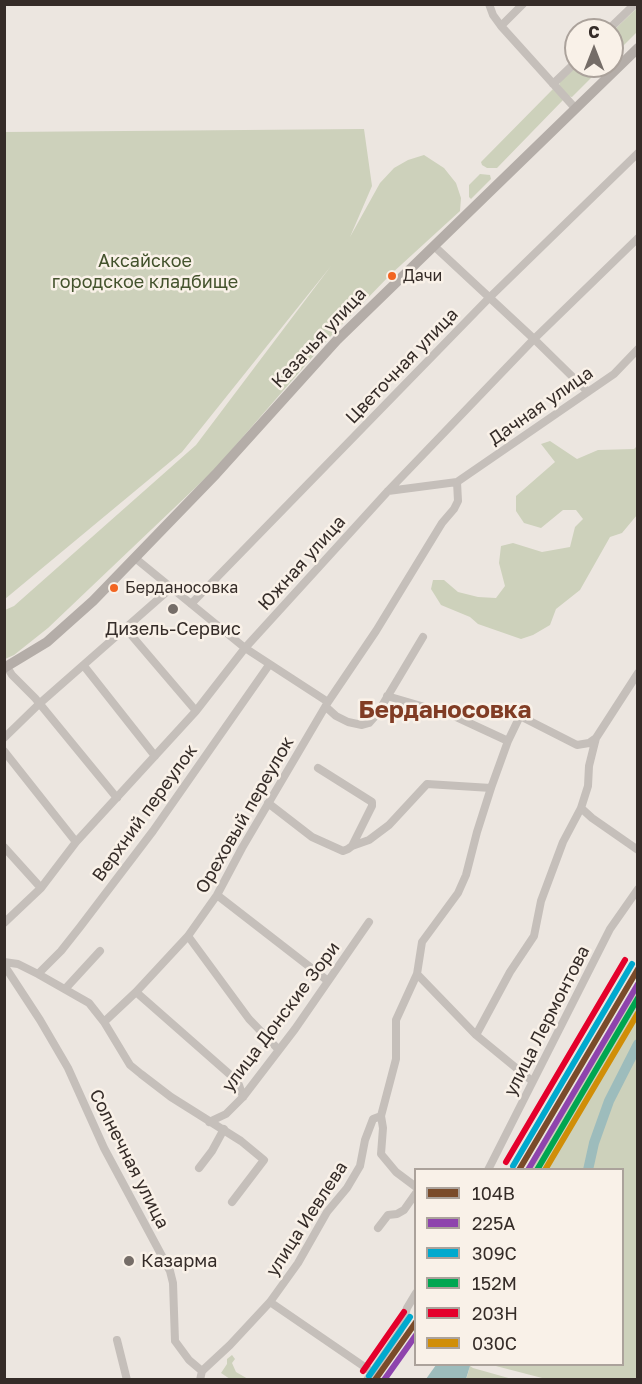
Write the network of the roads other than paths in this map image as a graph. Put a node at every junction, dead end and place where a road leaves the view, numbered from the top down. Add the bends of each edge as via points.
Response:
1 (489, 4) edge
2 (523, 4) edge
3 (634, 4) edge
4 (620, 18) edge
5 (501, 26) junction
6 (638, 48) edge
7 (564, 73) edge
8 (553, 84) junction
9 (575, 108) junction
10 (638, 153) edge
11 (638, 238) edge
12 (434, 246) junction
13 (489, 298) junction
14 (534, 339) junction
15 (638, 349) edge
16 (588, 392) junction
17 (457, 482) junction
18 (388, 491) junction
19 (135, 558) junction
20 (171, 588) junction
21 (191, 604) junction
22 (126, 629) junction
23 (423, 637) dead end
24 (245, 648) junction
25 (268, 665) junction
26 (84, 666) junction
27 (6, 667) edge
28 (638, 673) edge
29 (387, 696) junction
30 (39, 704) junction
31 (327, 705) junction
32 (196, 711) junction
33 (4, 738) edge
34 (596, 738) junction
35 (508, 741) junction
36 (4, 751) edge
37 (155, 756) junction
38 (318, 768) dead end
39 (491, 788) junction
40 (117, 798) junction
41 (268, 803) junction
42 (581, 808) junction
43 (76, 842) junction
44 (352, 846) junction
45 (4, 847) edge
46 (638, 850) edge
47 (41, 888) junction
48 (638, 889) edge
49 (217, 895) junction
50 (4, 922) edge
51 (369, 922) dead end
52 (188, 936) junction
53 (100, 951) dead end
54 (4, 964) edge
55 (38, 974) junction
56 (417, 974) junction
57 (328, 981) junction
58 (66, 988) junction
59 (136, 992) junction
60 (104, 1022) junction
61 (476, 1035) junction
62 (279, 1049) junction
63 (532, 1081) junction
64 (243, 1097) junction
65 (381, 1116) junction
66 (209, 1122) junction
67 (224, 1129) junction
68 (199, 1168) dead end
69 (489, 1168) edge
70 (414, 1186) edge
71 (414, 1196) edge
72 (231, 1202) dead end
73 (378, 1228) dead end
74 (414, 1296) edge
75 (270, 1302) junction
76 (117, 1340) dead end
77 (372, 1372) junction
78 (202, 1376) edge
79 (127, 1380) edge
80 (367, 1380) edge

1 - 5 street
2 - 5 street
3 - 4 street
5 - 8 street
6 - 9 main road, Казачья улица
7 - 8 street
8 - 9 street
9 - 12 main road, Казачья улица
10 - 13 street, Цветочная улица
11 - 14 street, Южная улица
12 - 13 street
12 - 19 main road, Казачья улица via 337,340
13 - 14 street
13 - 21 street, Цветочная улица
14 - 16 street
14 - 18 street, Южная улица
15 - 16 street, Дачная улица via 614,374
16 - 17 street, Дачная улица
17 - 18 street
17 - 31 street, Ореховый переулок via 458,501 454,509
18 - 24 street, Южная улица
19 - 20 street
19 - 27 main road, Казачья улица via 47,642
20 - 21 street
20 - 22 street
21 - 24 street
22 - 26 street
22 - 32 street
23 - 29 street
24 - 25 street
24 - 32 street, Южная улица
25 - 31 street
25 - 55 street, Верхний переулок via 153,831 74,935
26 - 30 street
26 - 37 street
27 - 30 street
28 - 34 street
29 - 31 street via 377,714 362,725 348,722
29 - 35 street via 452,715
30 - 33 street
30 - 40 street
31 - 41 street, Ореховый переулок
32 - 37 street, Южная улица
34 - 35 street, улица Иевлева via 577,745 520,716
34 - 42 street
35 - 39 street, улица Иевлева
36 - 43 street
37 - 40 street, Южная улица
38 - 44 street via 372,802
39 - 44 street via 427,784 389,825 369,840
39 - 56 street, улица Иевлева via 466,875 458,893 422,942
40 - 43 street, Южная улица
41 - 44 street via 312,837 343,851
41 - 49 street, Ореховый переулок
42 - 46 street
42 - 61 street via 544,891 534,936
43 - 47 street, Южная улица
45 - 47 street
47 - 50 street, Южная улица
48 - 63 street, улица Лермонтова via 610,929
49 - 52 street, Ореховый переулок
49 - 57 street
51 - 57 street, улица Донские Зори
52 - 59 street, Ореховый переулок
52 - 62 street via 249,1019
53 - 58 street
54 - 55 street via 18,964
54 - 78 street, Солнечная улица via 68,1068 104,1148 170,1271 174,1283 175,1341
55 - 58 street
56 - 61 street
56 - 65 street, улица Иевлева via 396,1020 396,1059
57 - 62 street, улица Донские Зори
58 - 60 street via 89,1003
59 - 60 street, Ореховый переулок
59 - 64 street via 235,1079
60 - 66 street via 130,1065
61 - 63 street
62 - 64 street, улица Донские Зори
63 - 69 street, улица Лермонтова
64 - 66 street, улица Донские Зори via 226,1114
65 - 70 street via 381,1154
65 - 75 street, улица Иевлева via 373,1119 356,1175 327,1212
66 - 67 street
67 - 68 street
67 - 72 street via 264,1160
71 - 73 street via 404,1210 388,1215
74 - 77 street via 400,1331
75 - 77 street
75 - 78 street, улица Иевлева
76 - 79 street
77 - 80 street

